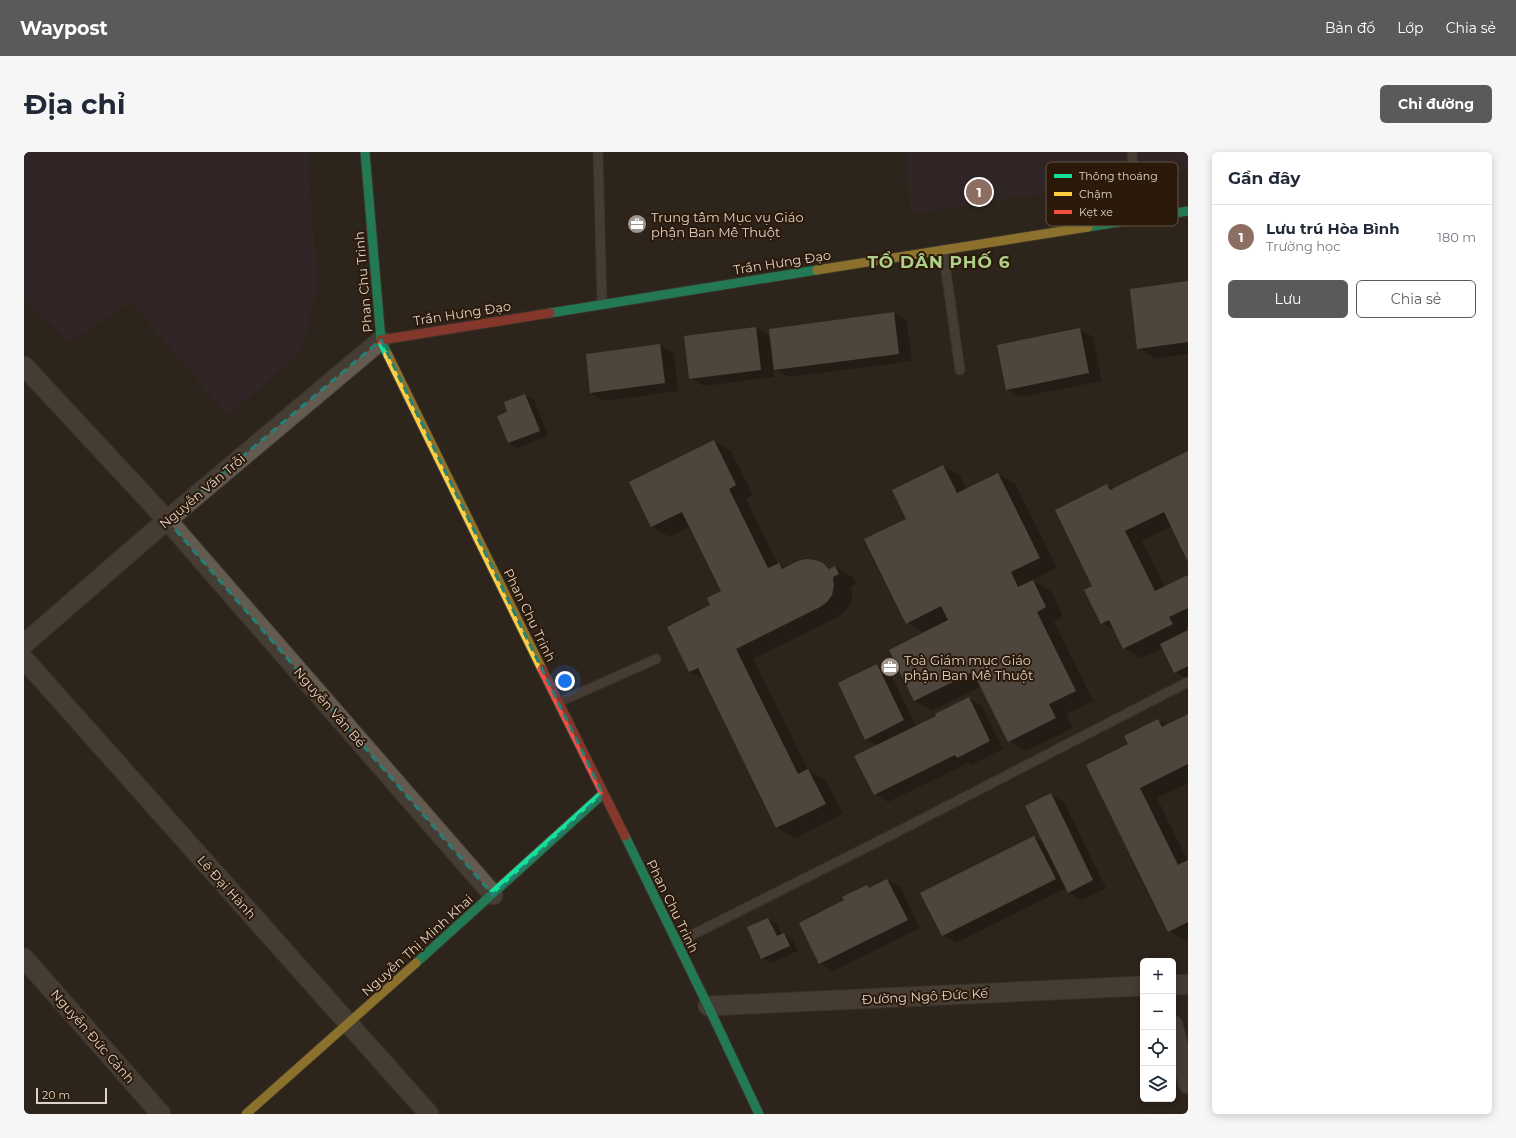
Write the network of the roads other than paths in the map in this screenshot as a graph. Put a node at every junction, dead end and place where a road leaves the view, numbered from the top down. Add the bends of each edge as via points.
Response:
1 (365, 152) edge
2 (598, 152) edge
3 (1132, 152) edge
4 (1132, 162) edge
5 (1188, 211) edge
6 (1178, 213) edge
7 (1092, 226) edge
8 (943, 250) junction
9 (602, 304) junction
10 (381, 340) junction
11 (24, 366) edge
12 (960, 370) dead end
13 (167, 520) junction
14 (24, 644) edge
15 (24, 659) edge
16 (656, 659) dead end
17 (1188, 682) edge
18 (559, 702) junction
19 (604, 794) junction
20 (493, 895) junction
21 (676, 943) junction
22 (24, 958) edge
23 (1188, 984) edge
24 (1176, 985) edge
25 (1140, 986) edge
26 (708, 1006) junction
27 (348, 1024) junction
28 (1174, 1030) edge
29 (1188, 1084) edge
30 (161, 1114) edge
31 (246, 1114) edge
32 (429, 1114) edge
33 (759, 1114) edge

1 - 10 street, Phan Chu Trinh
2 - 9 lane
3 - 4 lane
5 - 6 street, Trần Hưng Đạo
7 - 8 street, Trần Hưng Đạo
8 - 9 street, Trần Hưng Đạo
8 - 12 lane
9 - 10 street, Trần Hưng Đạo
10 - 13 street, Nguyễn Văn Trỗi
10 - 18 street, Phan Chu Trinh
11 - 13 street, Nguyễn Văn Bé
13 - 14 street, Nguyễn Văn Trỗi
13 - 20 street, Nguyễn Văn Bé
15 - 27 street, Lê Đại Hành
16 - 18 lane
17 - 21 lane
18 - 19 street, Phan Chu Trinh
19 - 20 street, Nguyễn Thị Minh Khai
19 - 21 street, Phan Chu Trinh
20 - 27 street, Nguyễn Thị Minh Khai
21 - 26 street, Phan Chu Trinh
22 - 30 street, Nguyễn Đức Cảnh
23 - 24 street
25 - 26 street, Đường Ngô Đức Kế
26 - 33 street, Phan Chu Trinh
27 - 31 street, Nguyễn Thị Minh Khai
27 - 32 street, Lê Đại Hành
28 - 29 street

